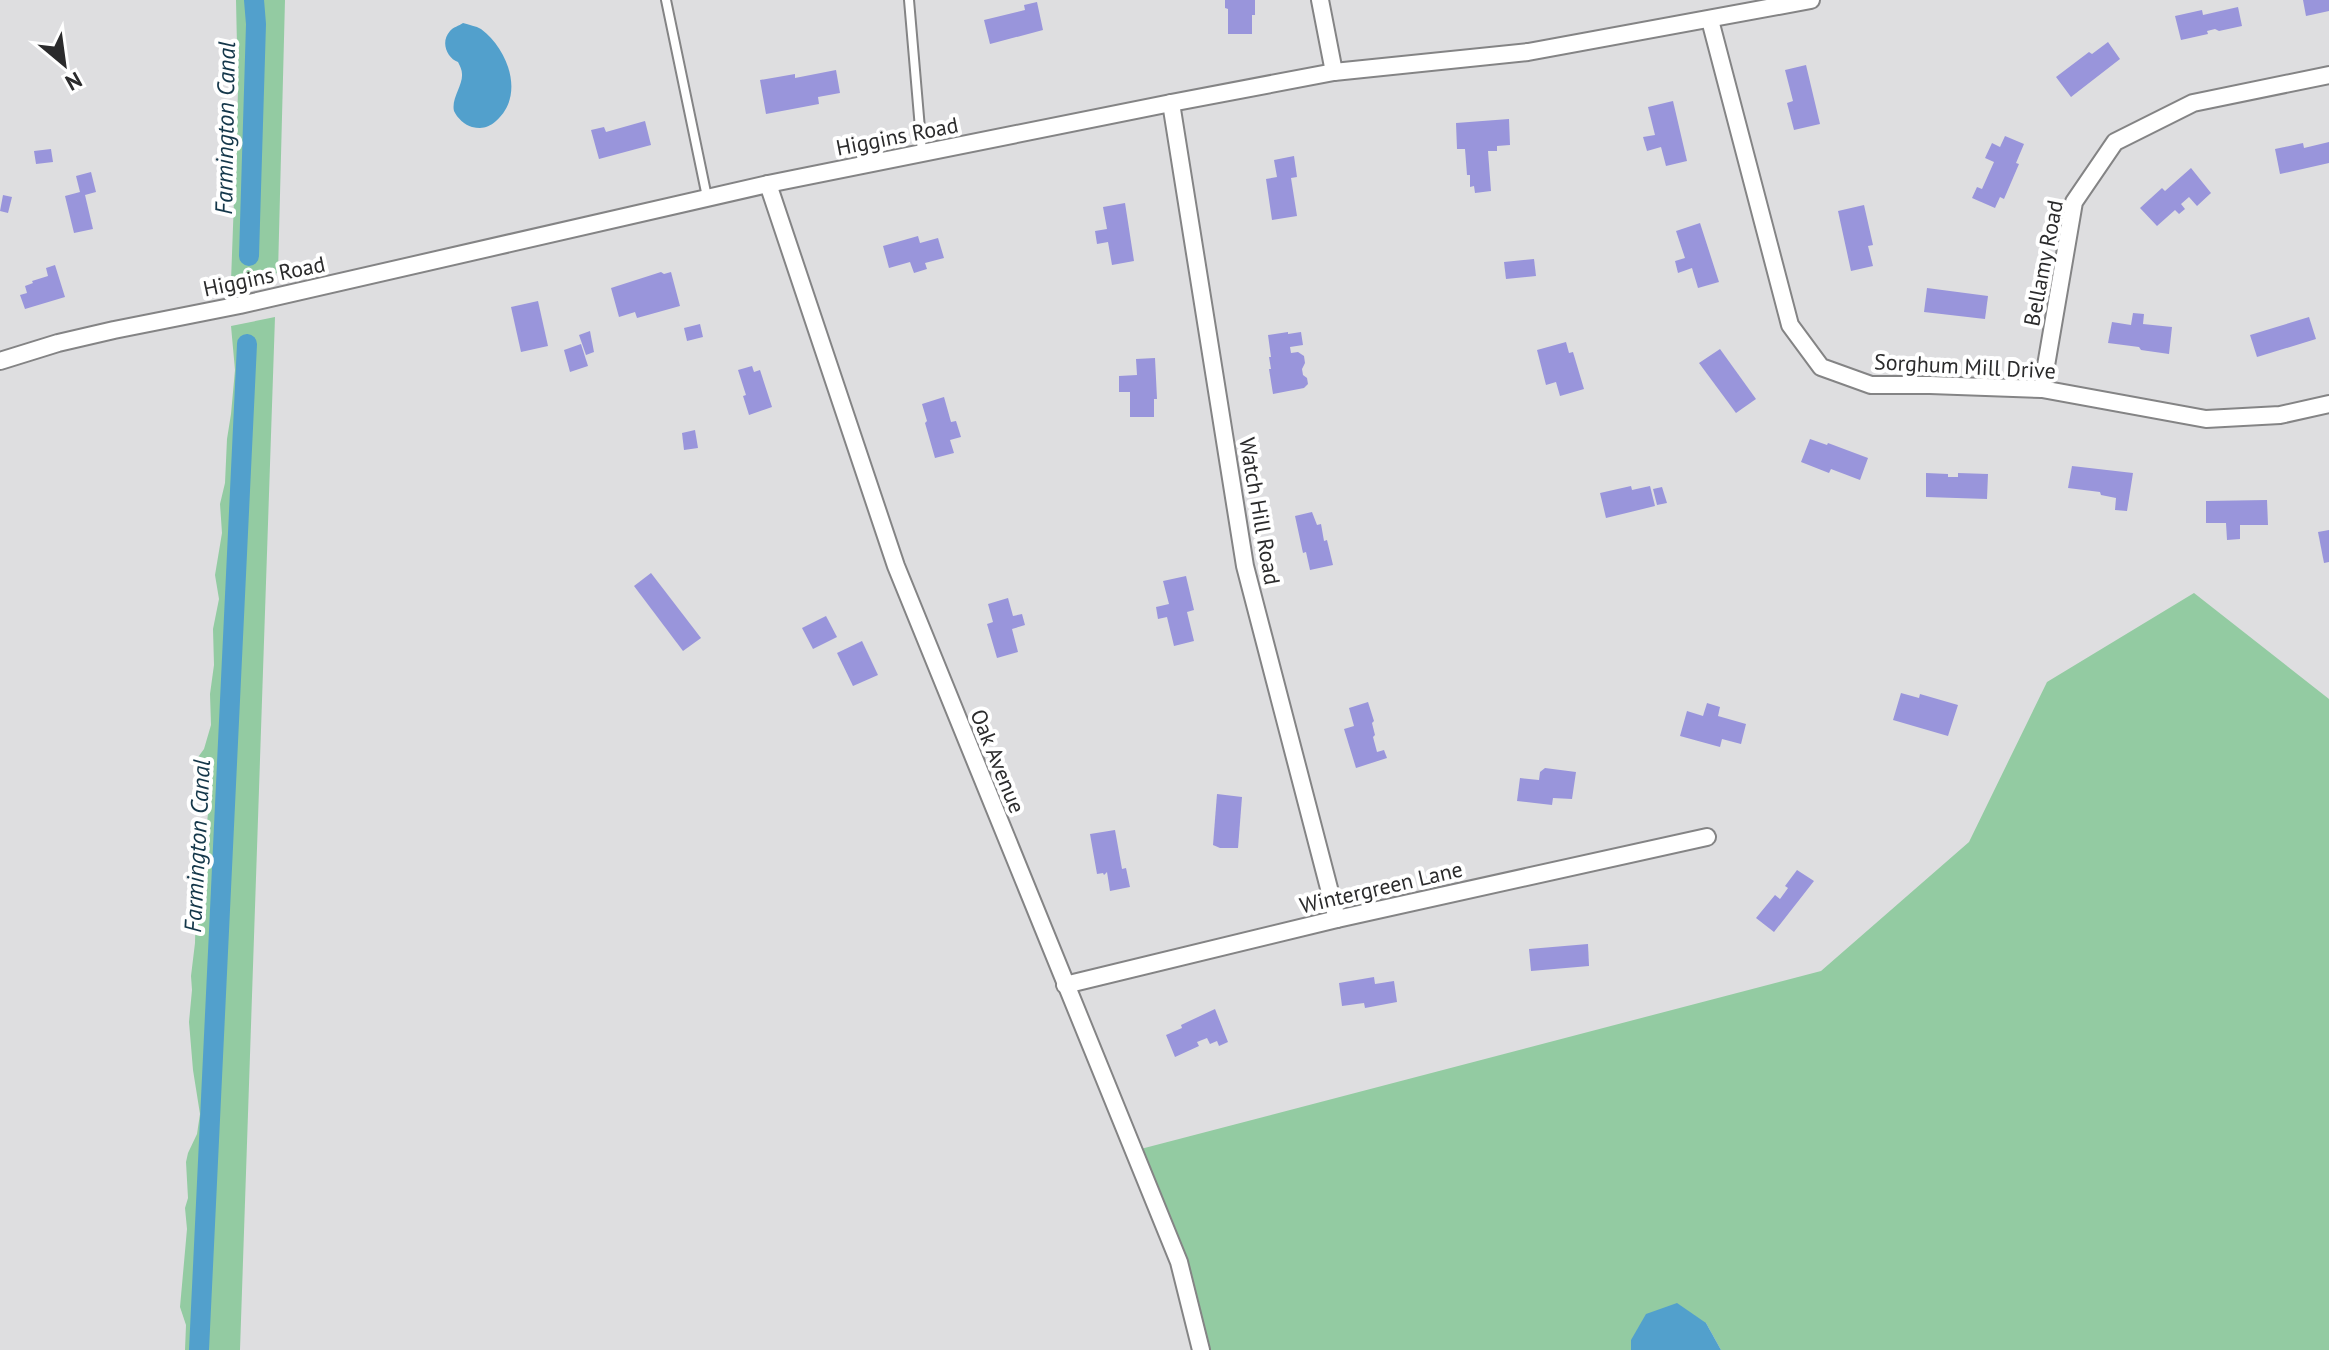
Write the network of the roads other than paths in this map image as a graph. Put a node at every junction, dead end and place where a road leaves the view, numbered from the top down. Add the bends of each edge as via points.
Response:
1 (666, 0) edge
2 (909, 0) edge
3 (1320, 0) edge
4 (1811, 0) edge
5 (1710, 20) junction
6 (1334, 72) junction
7 (2329, 75) edge
8 (1171, 103) junction
9 (922, 153) junction
10 (768, 184) junction
11 (707, 197) junction
12 (0, 361) edge
13 (2042, 389) junction
14 (2329, 404) edge
15 (1707, 837) dead end
16 (1337, 919) junction
17 (1065, 985) junction
18 (1201, 1350) edge

1 - 11 lane
2 - 9 lane
3 - 6 street
4 - 5 street, Higgins Road
5 - 6 street, Higgins Road via 1528,52
5 - 13 street, Sorghum Mill Drive via 1790,325 1821,367 1871,385
6 - 8 street, Higgins Road
7 - 13 street, Bellamy Road via 2193,103 2115,142 2074,202
8 - 9 street, Higgins Road
8 - 16 street, Watch Hill Road via 1245,566
9 - 10 street, Higgins Road
10 - 11 street, Higgins Road
10 - 17 street, Oak Avenue via 896,566
11 - 12 street, Higgins Road via 100,333
13 - 14 street, Sorghum Mill Drive via 2206,419 2280,415
15 - 16 street, Wintergreen Lane
16 - 17 street, Wintergreen Lane
17 - 18 street, Oak Avenue via 1179,1262

